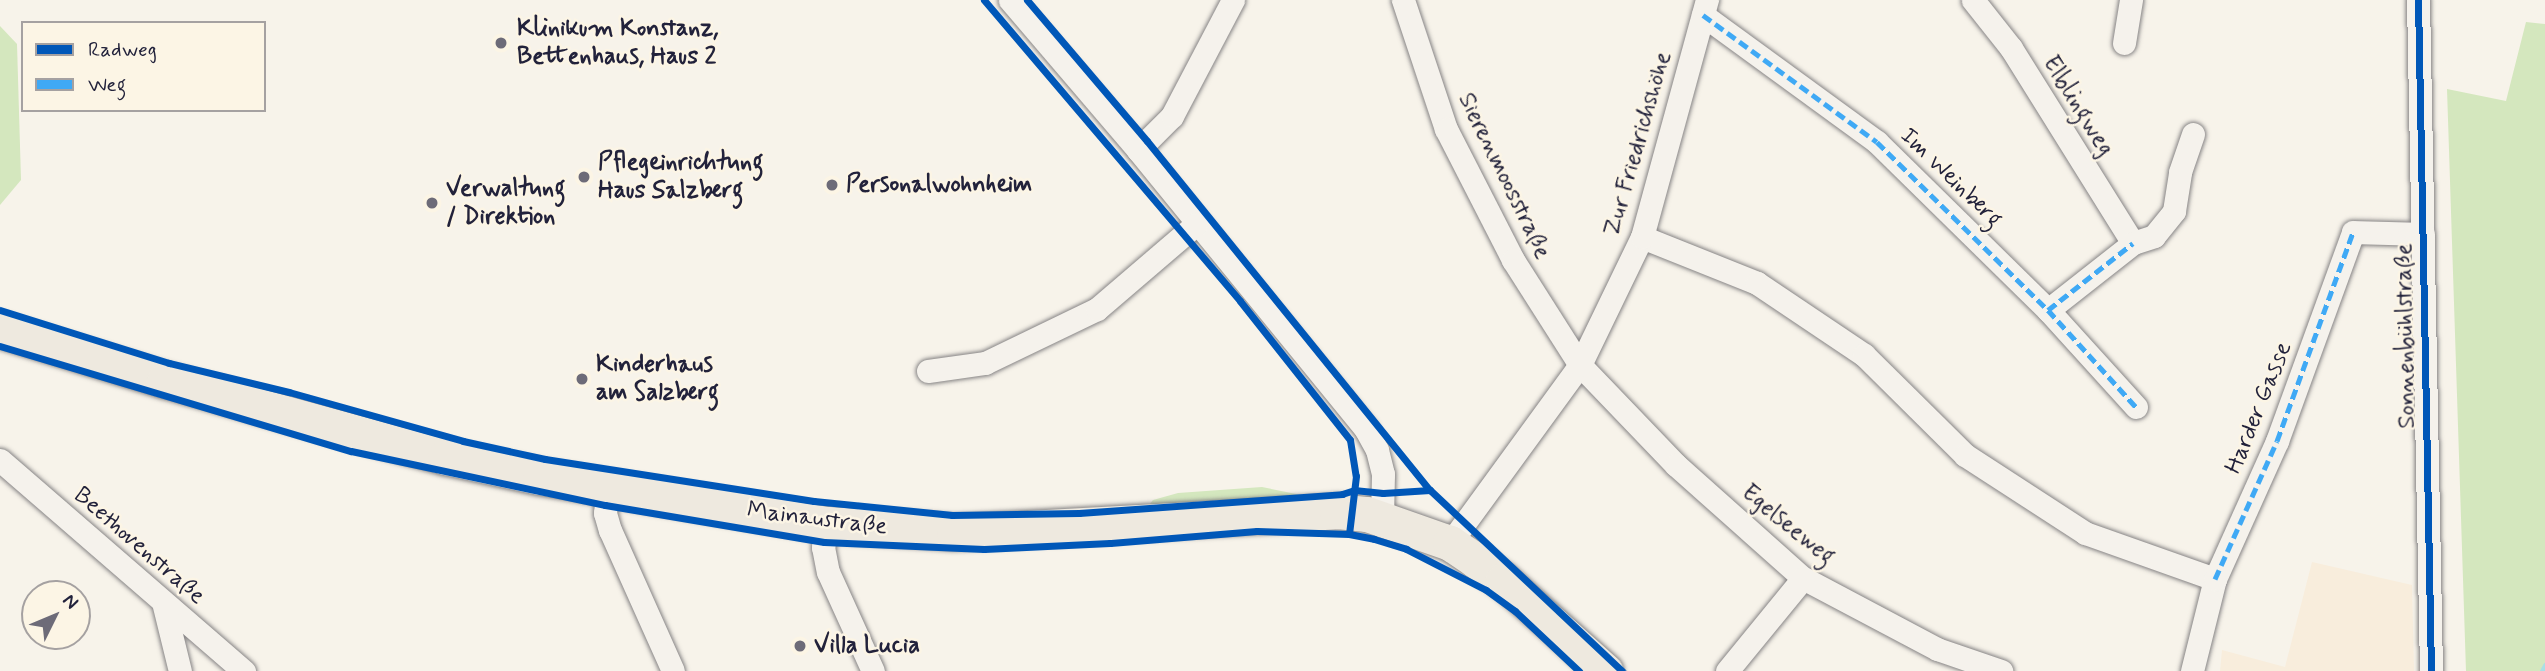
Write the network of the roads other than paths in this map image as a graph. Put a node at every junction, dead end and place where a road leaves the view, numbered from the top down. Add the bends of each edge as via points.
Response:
1 (1010, 0) edge
2 (1233, 0) edge
3 (1403, 0) edge
4 (1973, 0) edge
5 (2131, 0) edge
6 (2418, 0) edge
7 (1705, 8) edge
8 (2124, 43) dead end
9 (2193, 134) dead end
10 (1138, 150) junction
11 (1196, 224) junction
12 (2423, 234) junction
13 (1642, 237) junction
14 (2133, 243) junction
15 (2048, 310) junction
16 (0, 330) edge
17 (1580, 366) junction
18 (928, 372) dead end
19 (2136, 407) dead end
20 (0, 460) edge
21 (608, 488) junction
22 (1382, 518) junction
23 (828, 524) junction
24 (1450, 543) junction
25 (1803, 578) junction
26 (2215, 579) junction
27 (163, 602) junction
28 (180, 671) edge
29 (244, 671) edge
30 (673, 671) edge
31 (873, 671) edge
32 (1605, 671) edge
33 (1727, 671) edge
34 (2001, 671) edge
35 (2192, 671) edge
36 (2431, 671) edge

1 - 10 street
2 - 10 street via 1172,116
3 - 17 street, Sierenmoosstraße via 1447,129 1513,260
4 - 14 street, Elblingweg via 2011,48
5 - 8 street
6 - 12 street, Sonnenbühlstraße
7 - 13 street, Zur Friedrichshöhe
7 - 15 street, Im Weinberg via 1877,142
9 - 14 street via 2180,172 2174,211 2154,236
10 - 11 street
11 - 18 street via 1097,309 985,363
11 - 22 street via 1366,430 1383,474
12 - 26 street, Harder Gasse via 2353,232 2277,441
12 - 36 street, Sonnenbühlstraße
13 - 17 street, Zur Friedrichshöhe
13 - 26 street via 1757,283 1864,355 1965,455 2085,533
14 - 15 street
15 - 19 street, Im Weinberg
16 - 21 main road, Mainaustraße via 432,453
17 - 24 street, Zur Friedrichshöhe
17 - 25 street, Egelseeweg via 1676,465
20 - 27 street, Beethovenstraße
21 - 23 main road, Mainaustraße
21 - 30 street via 605,513 610,530
22 - 23 main road, Mainaustraße via 1337,511 954,532
22 - 24 main road, Mainaustraße
23 - 31 street via 823,547 828,572
24 - 32 main road, Mainaustraße via 1503,580
25 - 33 street
25 - 34 street, Egelseeweg via 1937,649
26 - 35 street, Harder Gasse
27 - 28 street
27 - 29 street, Beethovenstraße

